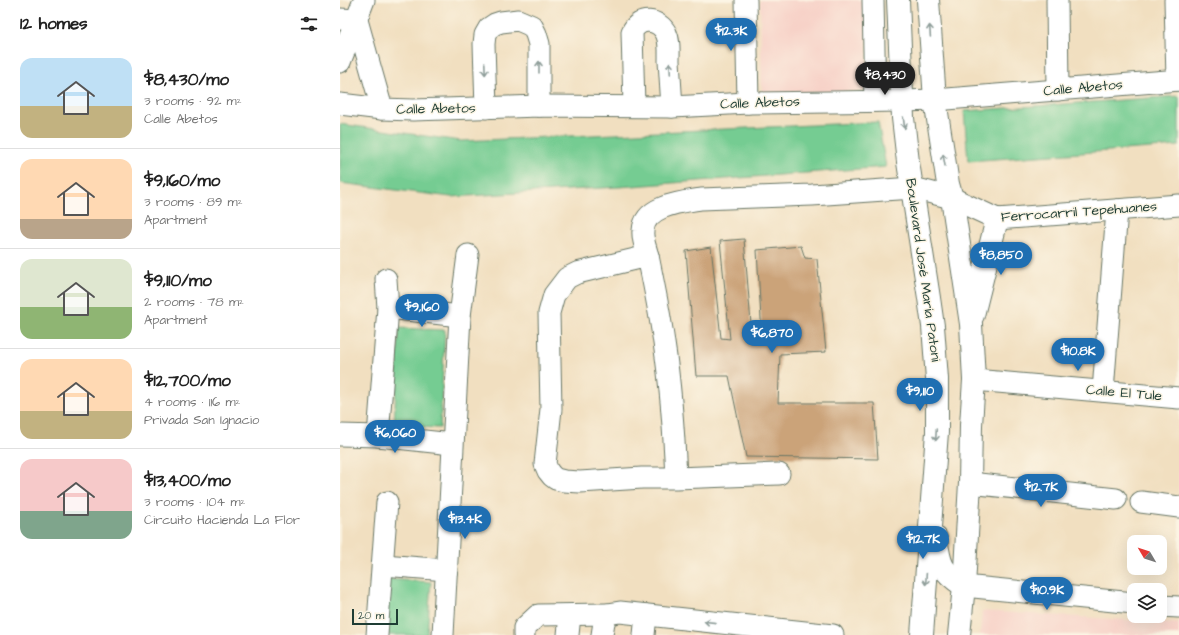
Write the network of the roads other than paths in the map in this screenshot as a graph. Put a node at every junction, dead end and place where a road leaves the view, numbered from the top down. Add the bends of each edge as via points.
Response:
1 (364, 0) edge
2 (746, 0) edge
3 (873, 0) edge
4 (898, 0) edge
5 (928, 0) edge
6 (1057, 0) edge
7 (1175, 0) edge
8 (348, 19) edge
9 (340, 62) edge
10 (1178, 80) edge
11 (1058, 90) junction
12 (935, 100) junction
13 (875, 101) junction
14 (902, 101) junction
15 (748, 103) junction
16 (340, 104) edge
17 (539, 106) junction
18 (634, 106) junction
19 (672, 107) junction
20 (486, 108) junction
21 (382, 109) junction
22 (913, 188) junction
23 (952, 198) junction
24 (1179, 206) edge
25 (1117, 210) junction
26 (997, 219) junction
27 (468, 254) dead end
28 (648, 256) junction
29 (386, 279) dead end
30 (388, 308) junction
31 (460, 316) junction
32 (971, 324) junction
33 (974, 380) junction
34 (1103, 391) junction
35 (1179, 398) edge
36 (340, 435) edge
37 (378, 436) junction
38 (452, 444) junction
39 (779, 474) dead end
40 (676, 478) junction
41 (970, 483) junction
42 (1116, 499) dead end
43 (388, 502) dead end
44 (1141, 502) dead end
45 (931, 506) junction
46 (1179, 507) edge
47 (383, 565) junction
48 (447, 570) junction
49 (964, 586) junction
50 (1127, 602) edge
51 (1167, 607) edge
52 (1179, 608) edge
53 (608, 614) junction
54 (646, 615) junction
55 (569, 625) edge
56 (377, 635) edge
57 (443, 635) edge
58 (524, 635) edge
59 (602, 635) edge
60 (644, 635) edge
61 (833, 635) edge
62 (922, 635) edge
63 (959, 635) edge

1 - 8 street
2 - 15 street
3 - 13 street
4 - 14 main road, Boulevard José María Patoni
12 -> 5 main road
6 - 11 street
7 - 10 street
8 - 9 street
8 - 21 street
10 - 11 street, Calle Abetos
11 - 12 street, Calle Abetos
12 - 14 street, Calle Abetos
23 -> 12 main road
13 - 14 street, Calle Abetos
13 - 15 street, Calle Abetos
14 -> 22 main road, Boulevard José María Patoni
15 - 19 street, Calle Abetos
16 - 21 street, Calle Abetos
17 - 18 street, Calle Abetos
17 - 20 street, Calle Abetos
17 -> 20 street via 539,44 532,26 518,20 495,24 485,35
18 - 19 street, Calle Abetos
19 -> 18 street via 666,33 661,27 646,20 635,26 632,32
20 - 21 street, Calle Abetos
22 - 23 street, Ferrocarril Tepehuanes
22 - 28 street, Ferrocarril Tepehuanes via 684,202 659,209 647,219 643,231
22 -> 45 main road, Boulevard José María Patoni via 937,372 937,425
23 - 26 street, Ferrocarril Tepehuanes
23 - 32 main road
24 - 25 street, Ferrocarril Tepehuanes
25 - 26 street, Ferrocarril Tepehuanes
25 - 34 street
26 - 32 main road
27 - 31 street
28 - 40 street, Ferrocarril Tepehuanes via 664,344
28 - 40 street via 577,273 567,278 554,295 548,313 551,409 546,464 552,476 564,481
29 - 30 street
30 - 31 street
30 - 37 street
31 - 38 street
32 - 33 main road
33 - 34 street, Calle El Tule
33 - 41 main road
34 - 35 street, Calle El Tule
36 - 37 street
37 - 38 street
38 - 48 street
39 - 40 street
41 - 42 street
41 - 49 main road
43 - 47 street
44 - 46 street
45 - 49 main road via 944,571
45 -> 62 main road, Boulevard José María Patoni
47 - 48 street
47 - 56 street
48 - 57 street
49 - 50 street
49 - 63 main road
51 - 52 street
53 - 54 street via 620,612
53 - 55 street
53 - 59 street
54 - 60 street
61 -> 54 street
55 - 58 street via 538,615 524,628

